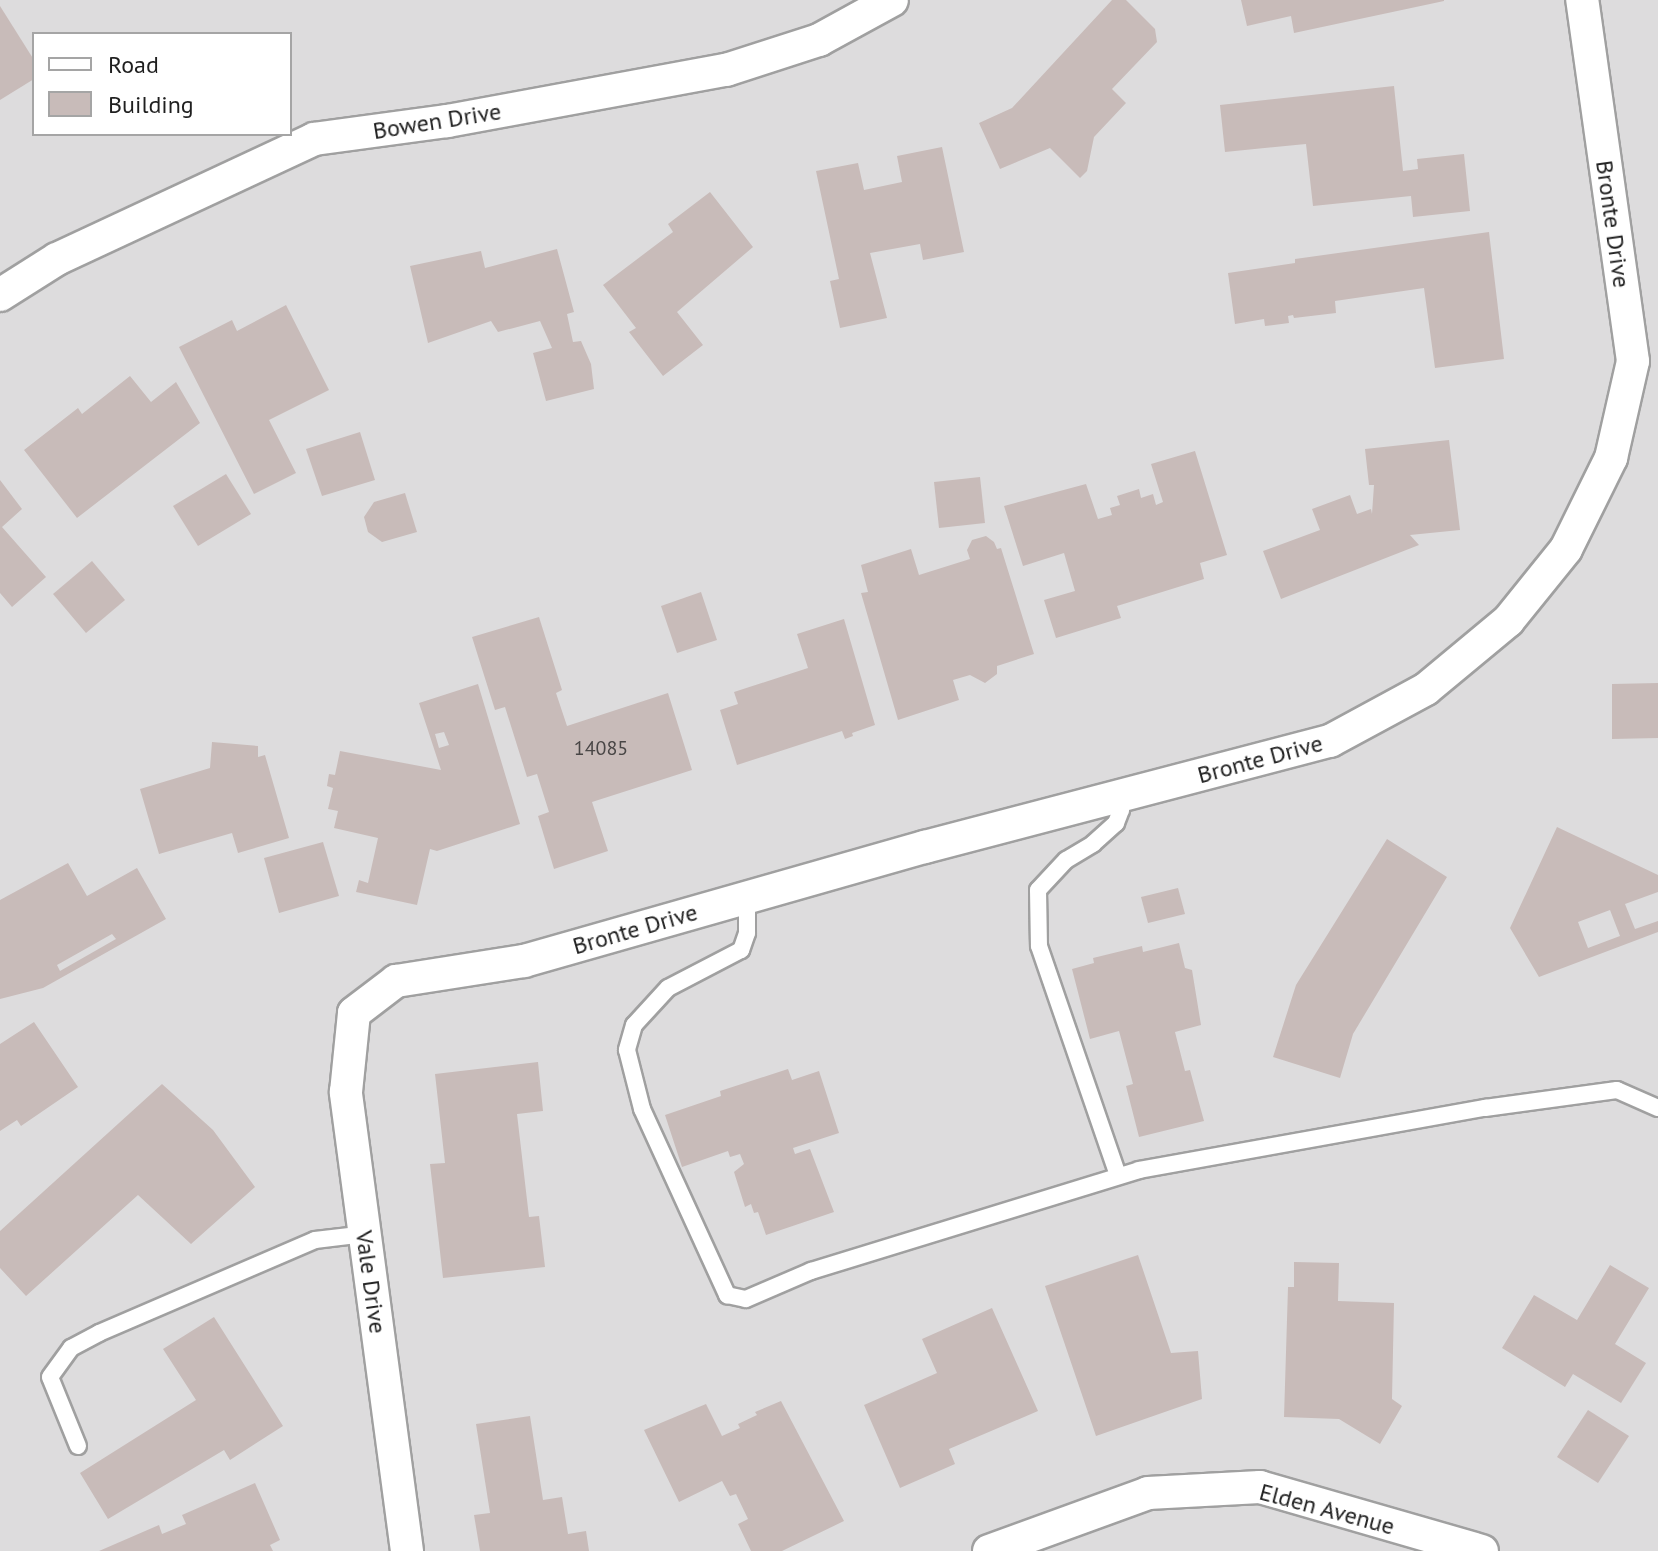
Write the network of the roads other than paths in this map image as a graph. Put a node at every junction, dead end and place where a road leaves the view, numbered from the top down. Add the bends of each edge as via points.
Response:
1 (892, 0) edge
2 (1582, 0) edge
3 (0, 295) edge
4 (1116, 797) junction
5 (747, 897) junction
6 (354, 1013) joint
7 (1658, 1108) edge
8 (1118, 1176) junction
9 (365, 1234) junction
10 (78, 1446) dead end
11 (407, 1551) edge
12 (989, 1551) edge
13 (1482, 1551) edge

1 - 3 street, Bowen Drive via 819,40 726,70 447,121 314,139 57,259
2 - 4 street, Bronte Drive via 1633,361 1611,458 1566,549 1508,621 1426,689 1330,741
4 - 5 street, Bronte Drive
4 - 8 lane via 1121,810 1116,823 1066,860 1038,890 1039,946
5 - 6 street, Bronte Drive via 524,961 396,981
5 - 8 lane via 747,933 741,950 668,988 634,1025 627,1050 642,1109 727,1295 746,1299 811,1271
6 - 9 street, Vale Drive via 346,1092
7 - 8 lane via 1617,1090 1485,1108
9 - 10 lane via 315,1240 71,1348 50,1377
9 - 11 street, Vale Drive
12 - 13 street, Elden Avenue via 1148,1493 1260,1487

